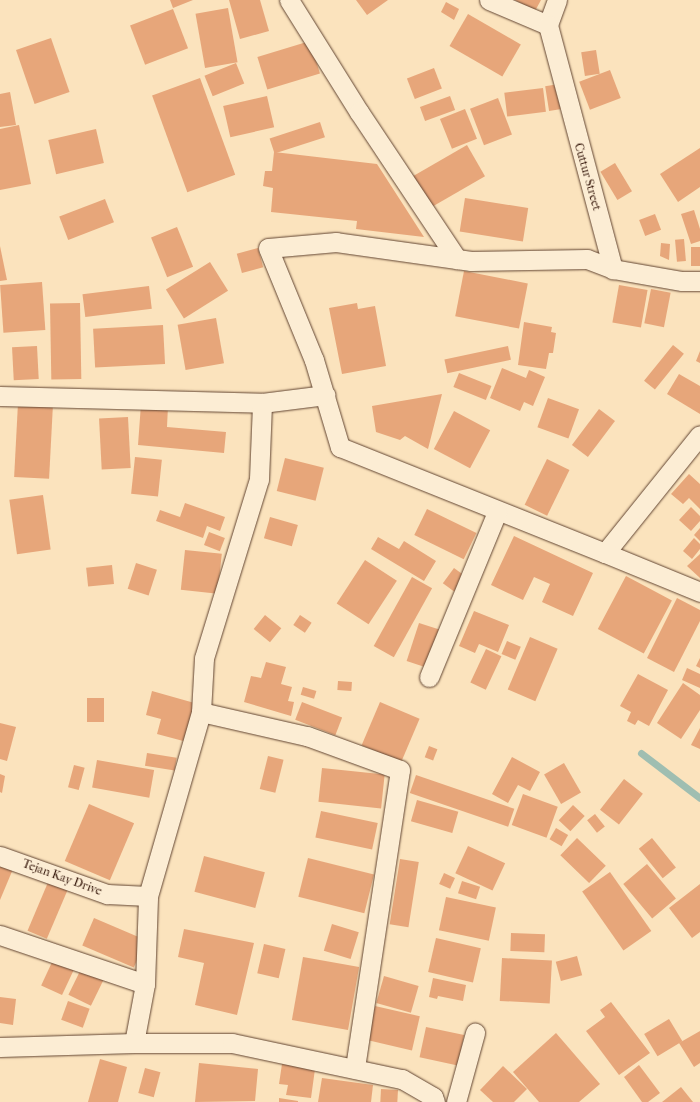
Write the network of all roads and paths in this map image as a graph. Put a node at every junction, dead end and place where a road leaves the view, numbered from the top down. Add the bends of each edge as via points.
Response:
1 (289, 0) edge
2 (489, 0) edge
3 (558, 0) edge
4 (548, 25) junction
5 (457, 259) junction
6 (613, 269) junction
7 (700, 281) edge
8 (325, 395) junction
9 (0, 396) edge
10 (262, 403) junction
11 (700, 435) edge
12 (497, 512) junction
13 (605, 553) junction
14 (700, 592) edge
15 (429, 677) dead end
16 (201, 712) junction
17 (0, 856) edge
18 (148, 896) junction
19 (0, 935) edge
20 (145, 984) junction
21 (474, 1033) dead end
22 (134, 1043) junction
23 (0, 1047) edge
24 (355, 1069) junction
25 (436, 1102) edge
26 (456, 1102) edge

1 - 5 street via 359,112
2 - 4 street
3 - 4 street
4 - 6 street, Cuttur Street
5 - 6 street via 587,259
5 - 8 street via 336,242 268,248 314,360
6 - 7 street via 682,281
8 - 10 street
8 - 12 street via 340,447
9 - 10 street
10 - 16 street via 258,479 204,658
11 - 13 street
12 - 13 street
12 - 15 street
13 - 14 street
16 - 18 street
16 - 24 street via 307,736 400,770
17 - 18 street, Tejan Kay Drive via 107,894
18 - 20 street
19 - 20 street
20 - 22 street
21 - 26 street
22 - 23 street
22 - 24 street via 232,1043
24 - 25 street via 402,1079

